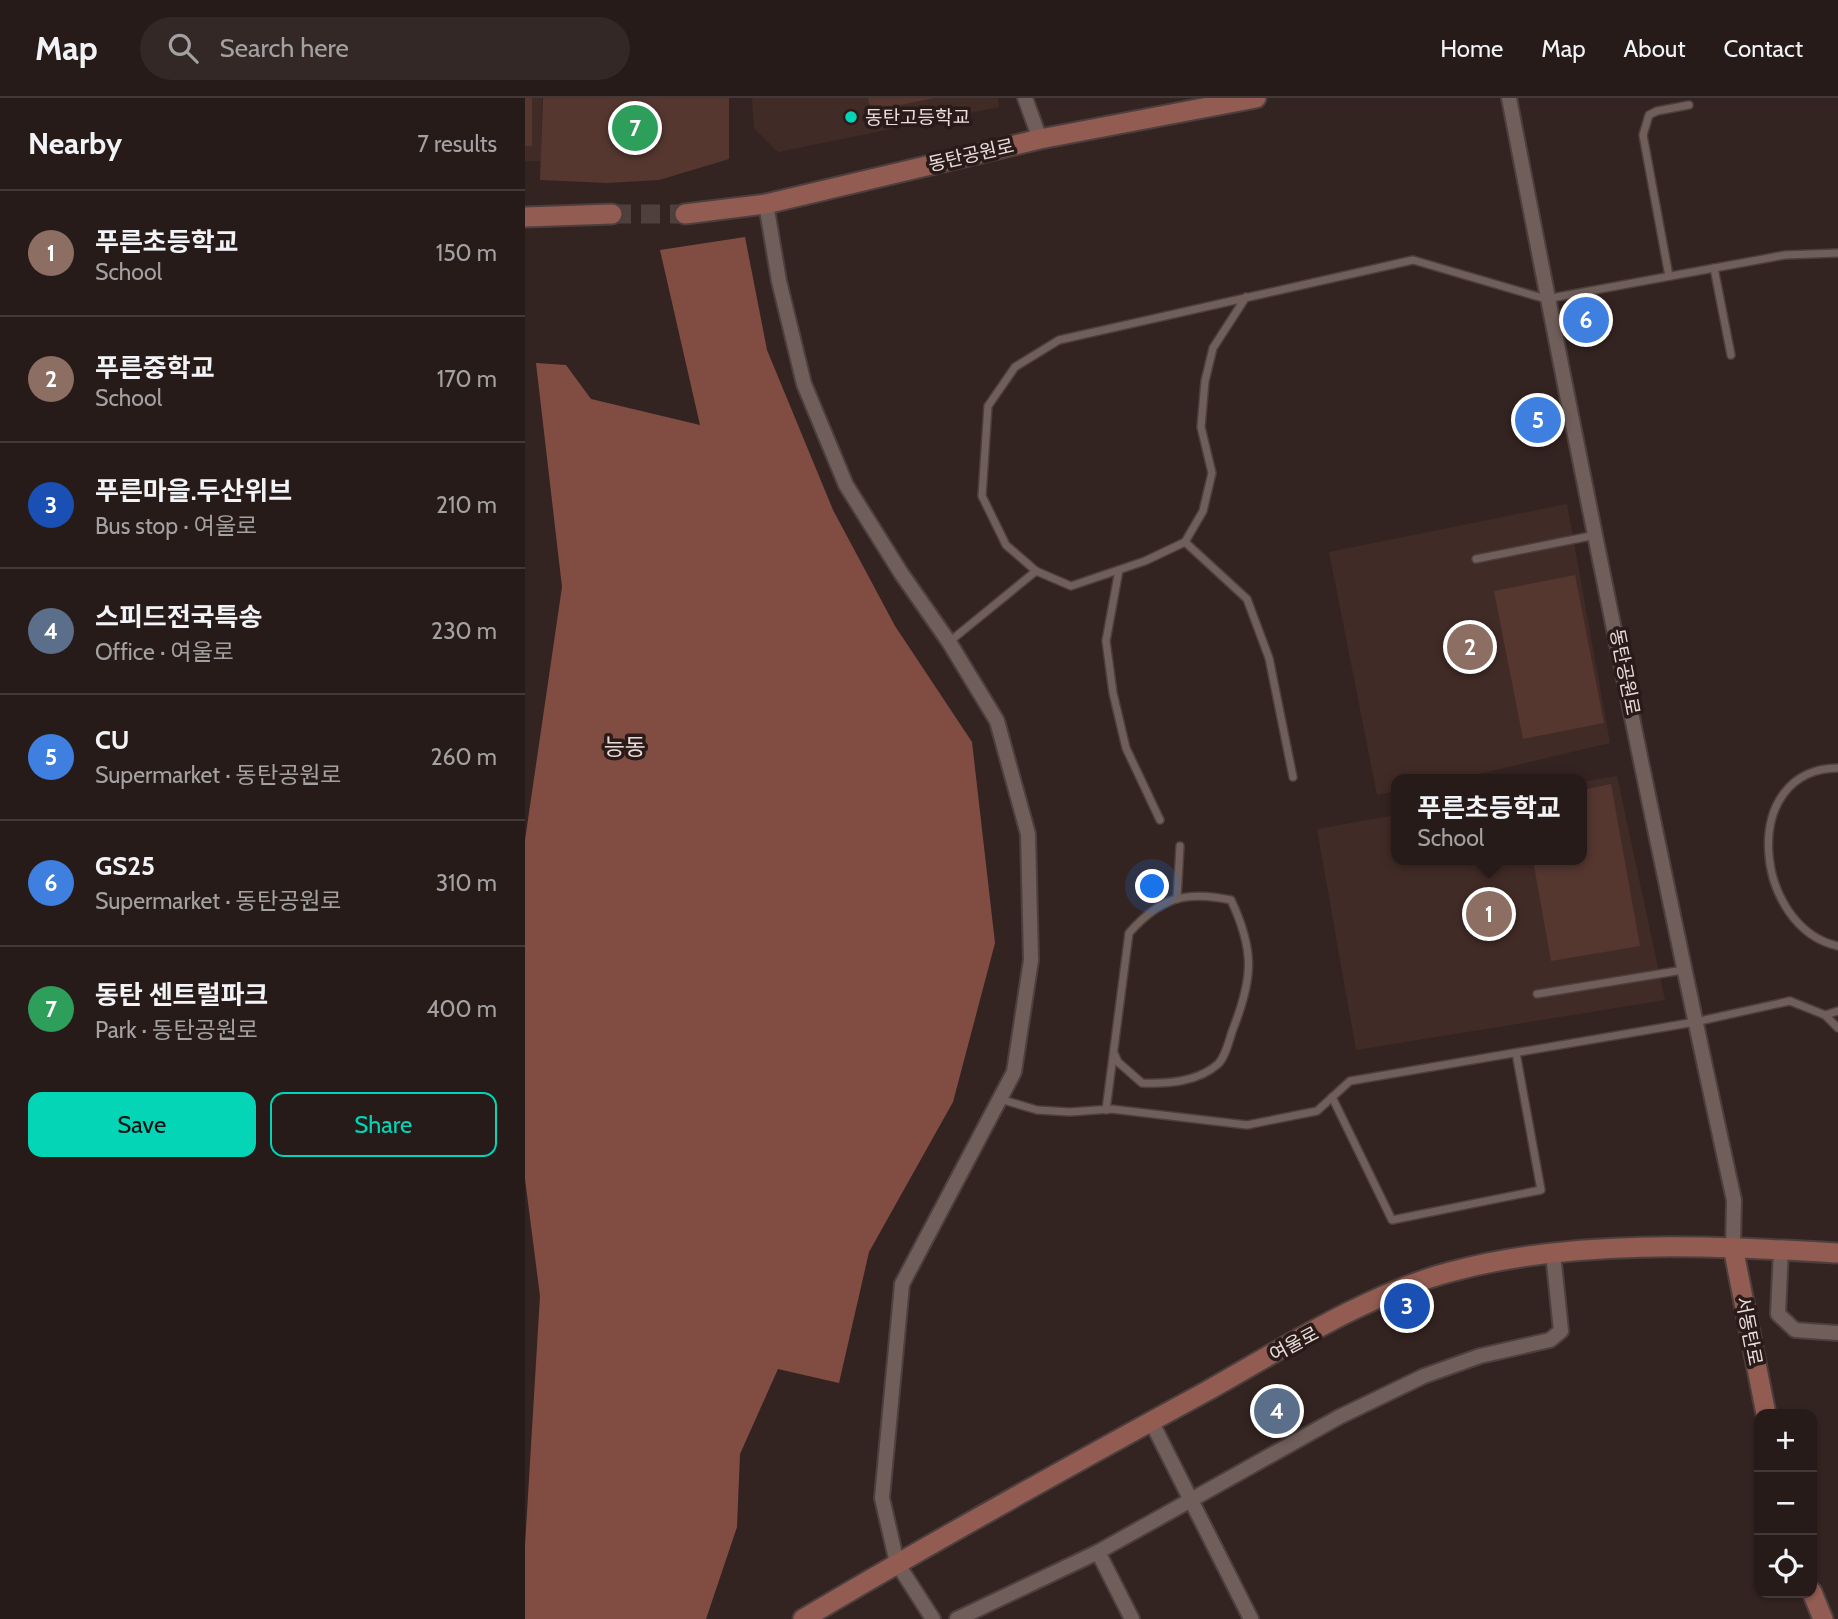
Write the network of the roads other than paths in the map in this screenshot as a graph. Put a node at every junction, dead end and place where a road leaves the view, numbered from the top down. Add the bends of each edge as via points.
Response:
1 (1025, 98) edge
2 (1256, 98) edge
3 (1509, 98) edge
4 (1689, 105) dead end
5 (1040, 138) junction
6 (766, 204) junction
7 (612, 214) tunnel mouth
8 (685, 214) tunnel mouth
9 (525, 217) edge
10 (1838, 253) edge
11 (1714, 268) junction
12 (1669, 276) junction
13 (1246, 298) junction
14 (1546, 299) junction
15 (1731, 355) dead end
16 (1597, 535) junction
17 (1185, 542) junction
18 (1476, 559) dead end
19 (1119, 570) junction
20 (1036, 571) junction
21 (950, 642) junction
22 (1838, 768) edge
23 (1293, 776) dead end
24 (1160, 820) dead end
25 (1180, 846) dead end
26 (1177, 899) junction
27 (1838, 946) edge
28 (1683, 970) junction
29 (1538, 995) dead end
30 (1838, 1011) edge
31 (1825, 1015) junction
32 (1695, 1022) junction
33 (1838, 1028) edge
34 (1516, 1053) junction
35 (1114, 1054) junction
36 (1332, 1097) junction
37 (999, 1099) junction
38 (1106, 1110) junction
39 (1733, 1247) junction
40 (1781, 1250) junction
41 (1553, 1253) junction
42 (1838, 1253) edge
43 (1838, 1334) edge
44 (1765, 1409) edge
45 (1151, 1422) junction
46 (1190, 1498) junction
47 (1098, 1552) junction
48 (897, 1563) junction
49 (1814, 1598) edge
50 (803, 1619) edge
51 (933, 1619) edge
52 (957, 1619) edge
53 (1132, 1619) edge
54 (1251, 1619) edge
55 (1823, 1619) edge

1 - 5 street
2 - 5 street, 동탄공원로
3 - 14 street, 동탄공원로
4 - 12 lane via 1649,115 1643,135
5 - 6 street, 동탄공원로
6 - 8 street, 동탄공원로
6 - 21 street via 779,281 809,397 846,485
7 - 9 street
10 - 11 lane via 1785,255
11 - 12 lane
11 - 15 lane
12 - 14 lane
13 - 14 lane via 1413,260
13 - 17 lane via 1213,348 1201,426 1212,472 1203,511
13 - 20 lane via 1059,340 1015,367 988,406 982,496 1006,545
14 - 16 street, 동탄공원로
16 - 18 lane
16 - 28 street, 동탄공원로
17 - 19 lane
17 - 23 lane via 1247,599 1269,658
19 - 20 lane via 1071,586
19 - 24 lane via 1106,641 1113,693 1126,748
20 - 21 lane
21 - 37 street via 996,722 1028,834 1031,960 1014,1072
22 - 27 lane via 1808,772 1790,785 1773,813 1766,840 1783,903 1803,929
25 - 26 lane
26 - 35 lane via 1148,912 1129,933
26 - 35 lane via 1208,895 1231,900 1246,932 1251,974 1221,1061 1182,1081 1142,1083
28 - 29 lane
28 - 32 street, 동탄공원로
30 - 31 lane
31 - 32 lane via 1790,1001
31 - 33 lane
32 - 34 lane
32 - 39 street, 동탄공원로 via 1734,1200
34 - 36 lane via 1350,1081
34 - 36 lane via 1541,1190 1392,1220
35 - 38 lane
36 - 38 lane via 1317,1111 1247,1125
37 - 38 lane via 1037,1110
37 - 48 street via 902,1284 882,1499
39 - 40 street, 여울로
39 - 41 street, 여울로
39 - 44 street, 서동탄로
40 - 42 street, 여울로
40 - 43 street via 1778,1314 1795,1330
41 - 45 street, 여울로 via 1448,1272 1403,1289 1295,1342
41 - 46 street via 1562,1331 1550,1340 1480,1356 1424,1376
45 - 46 street
45 - 48 street, 여울로
46 - 47 street
46 - 54 street
47 - 52 street
47 - 53 street
48 - 50 street, 여울로
48 - 51 street
49 - 55 street

